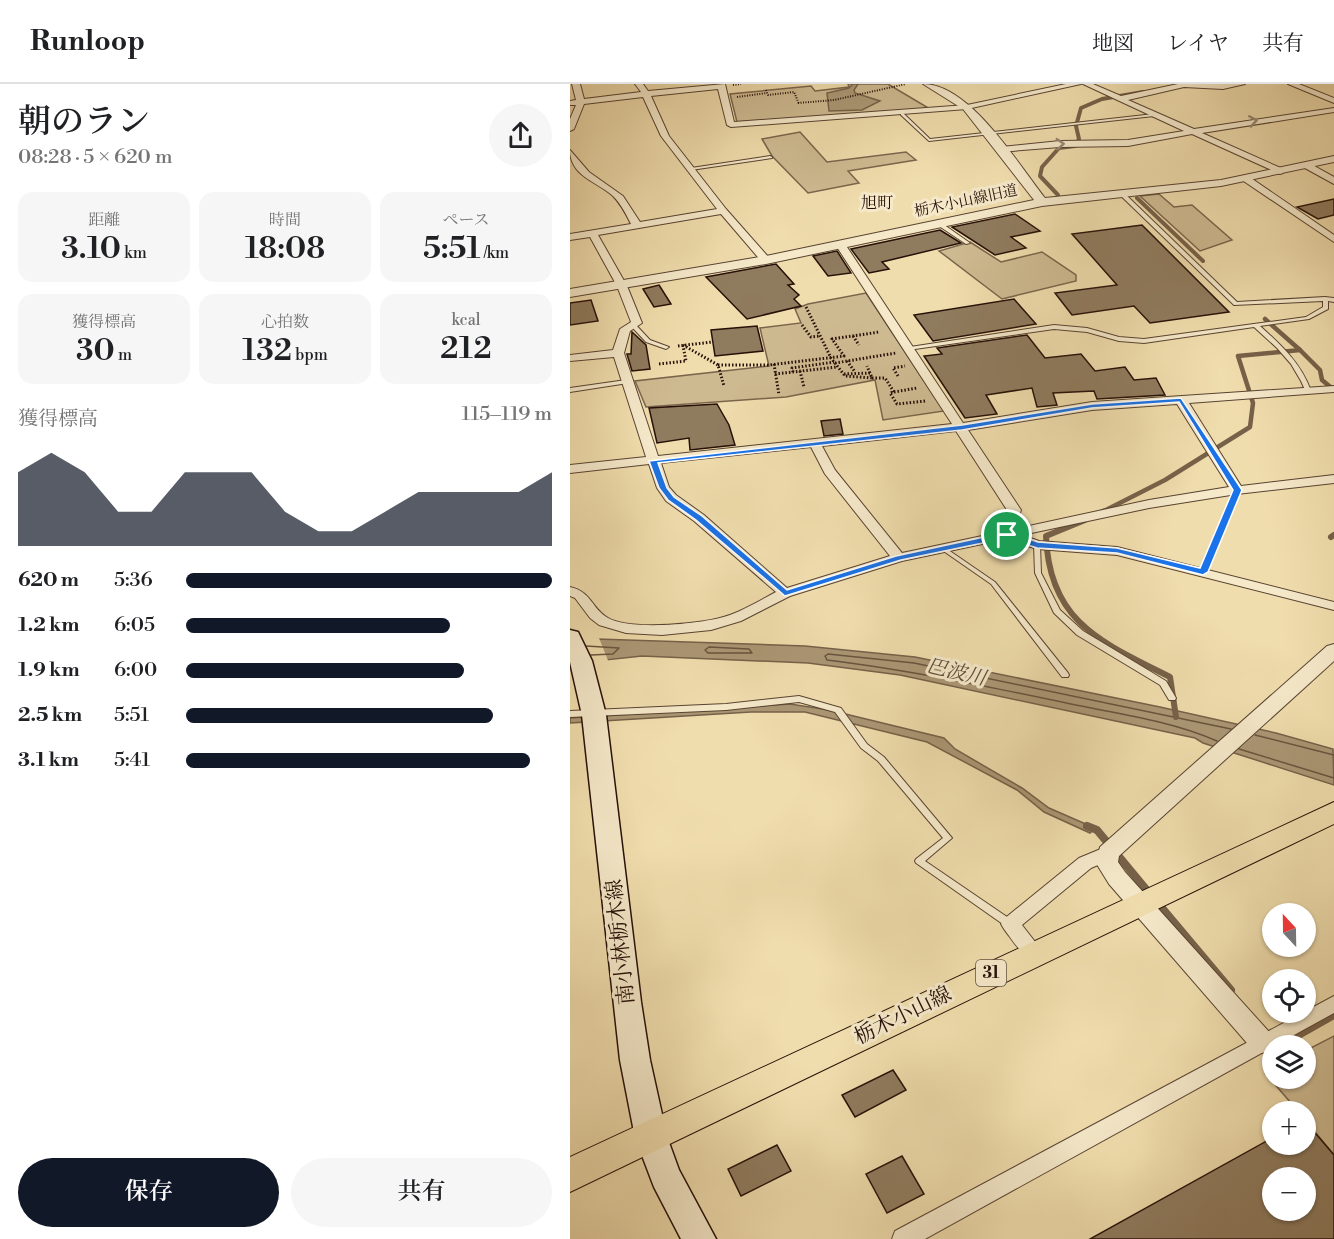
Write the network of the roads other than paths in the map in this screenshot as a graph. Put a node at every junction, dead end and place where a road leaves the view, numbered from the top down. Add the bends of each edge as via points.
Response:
1 (576, 84) edge
2 (639, 84) edge
3 (928, 84) edge
4 (1077, 84) edge
5 (1087, 84) edge
6 (1241, 84) edge
7 (1292, 84) edge
8 (721, 85) edge
9 (646, 94) junction
10 (1116, 97) junction
11 (1334, 101) edge
12 (581, 102) junction
13 (570, 103) edge
14 (967, 107) junction
15 (1334, 110) edge
16 (902, 114) junction
17 (1154, 115) junction
18 (570, 129) edge
19 (1191, 132) junction
20 (989, 133) junction
21 (1002, 150) junction
22 (570, 153) edge
23 (770, 157) dead end
24 (1334, 159) edge
25 (1306, 165) junction
26 (691, 169) junction
27 (1280, 171) junction
28 (1245, 178) junction
29 (1334, 181) edge
30 (1120, 193) junction
31 (1042, 202) junction
32 (723, 212) junction
33 (938, 223) junction
34 (1334, 225) edge
35 (638, 227) junction
36 (1319, 228) junction
37 (593, 234) junction
38 (570, 237) edge
39 (1334, 239) edge
40 (968, 243) dead end
41 (840, 244) junction
42 (766, 260) junction
43 (622, 286) junction
44 (570, 293) edge
45 (1325, 299) junction
46 (1334, 300) edge
47 (633, 325) junction
48 (1258, 325) junction
49 (666, 347) dead end
50 (905, 351) junction
51 (618, 353) junction
52 (570, 358) edge
53 (626, 382) junction
54 (570, 390) edge
55 (1328, 390) edge
56 (1308, 392) junction
57 (1181, 400) junction
58 (962, 427) junction
59 (815, 443) junction
60 (653, 461) junction
61 (570, 469) edge
62 (1334, 479) edge
63 (1238, 490) junction
64 (1007, 535) junction
65 (1037, 545) junction
66 (944, 549) junction
67 (899, 558) junction
68 (1203, 572) junction
69 (570, 591) edge
70 (785, 593) junction
71 (1334, 606) edge
72 (575, 646) edge
73 (1334, 650) edge
74 (1065, 675) dead end
75 (1172, 698) dead end
76 (588, 717) edge
77 (1334, 812) edge
78 (1108, 853) junction
79 (1140, 905) junction
80 (1010, 924) junction
81 (1034, 952) junction
82 (1334, 1004) edge
83 (1275, 1035) edge
84 (1262, 1042) joint
85 (651, 1137) junction
86 (570, 1175) edge
87 (699, 1239) edge
88 (903, 1239) edge

1 - 12 street
2 - 9 street
3 - 14 street
4 - 14 street
5 - 10 street
6 - 10 street via 1184,85
7 - 11 street
8 - 9 street
8 - 16 street via 732,125
9 - 12 street
9 - 26 street via 665,136
10 - 17 street
12 - 13 street
12 - 18 street
14 - 16 street
14 - 20 street
19 -> 15 street
16 - 20 lane via 929,140
17 - 19 street
17 - 20 lane
21 -> 19 street via 1114,144
19 - 27 street
20 - 21 street
21 - 31 street
22 - 35 street via 573,162 593,181 619,196
23 - 26 lane
24 - 25 street, 栃木小山線旧道
25 - 27 street, 栃木小山線旧道
25 - 29 street
26 - 32 street
27 - 28 street, 栃木小山線旧道
28 - 30 street, 栃木小山線旧道 via 1189,188
28 - 36 street
30 - 31 street, 栃木小山線旧道
30 - 45 lane via 1236,304
31 - 33 street, 栃木小山線旧道
32 - 35 street
32 - 42 street
33 - 40 lane
33 - 41 street, 栃木小山線旧道
34 - 36 street
35 - 37 street
36 - 39 street
37 - 38 street
37 - 43 street
41 - 42 street, 栃木小山線旧道
41 - 50 street
42 - 43 street, 栃木小山線旧道
43 - 44 street, 栃木小山線旧道
43 - 47 street via 637,323
45 - 46 lane
45 - 48 lane via 1326,308 1307,318
47 - 49 lane via 648,341
47 - 51 street via 625,329
48 - 50 lane via 1144,341 1054,327
48 - 56 lane via 1290,356
50 - 58 street
51 - 52 street
51 - 53 street
53 - 54 lane
53 - 60 street
55 - 56 street
56 - 57 street
57 - 58 street via 1092,406
57 - 63 street
58 - 59 street
58 - 64 street via 1014,510
59 - 60 street
59 - 67 street via 829,471
60 - 61 street
60 - 70 street via 671,498
62 - 63 street
63 - 64 street via 1149,504
63 - 68 lane
64 - 65 street
64 - 66 street
65 - 68 street via 1117,551
65 - 75 lane via 1038,573 1057,611 1080,633 1162,683
66 - 67 street
66 - 74 lane via 993,583
67 - 70 street
68 - 71 street
69 - 70 street via 580,595 604,622 662,630 736,618
72 - 76 main road, 南小林栃木線
73 - 78 street
76 - 80 lane via 799,699 838,710 864,746 881,759 948,838 920,861
76 - 85 main road, 南小林栃木線 via 629,1013
77 - 79 main road, 栃木小山線 / 31
78 - 79 street via 1107,863
78 - 80 street via 1085,863
79 - 81 main road, 栃木小山線 / 31
79 - 84 street
80 - 81 street
81 - 85 main road, 栃木小山線 / 31
82 - 83 street
84 - 88 street
85 - 86 main road, 栃木小山線 / 31
85 - 87 main road, 南小林栃木線 via 665,1176

